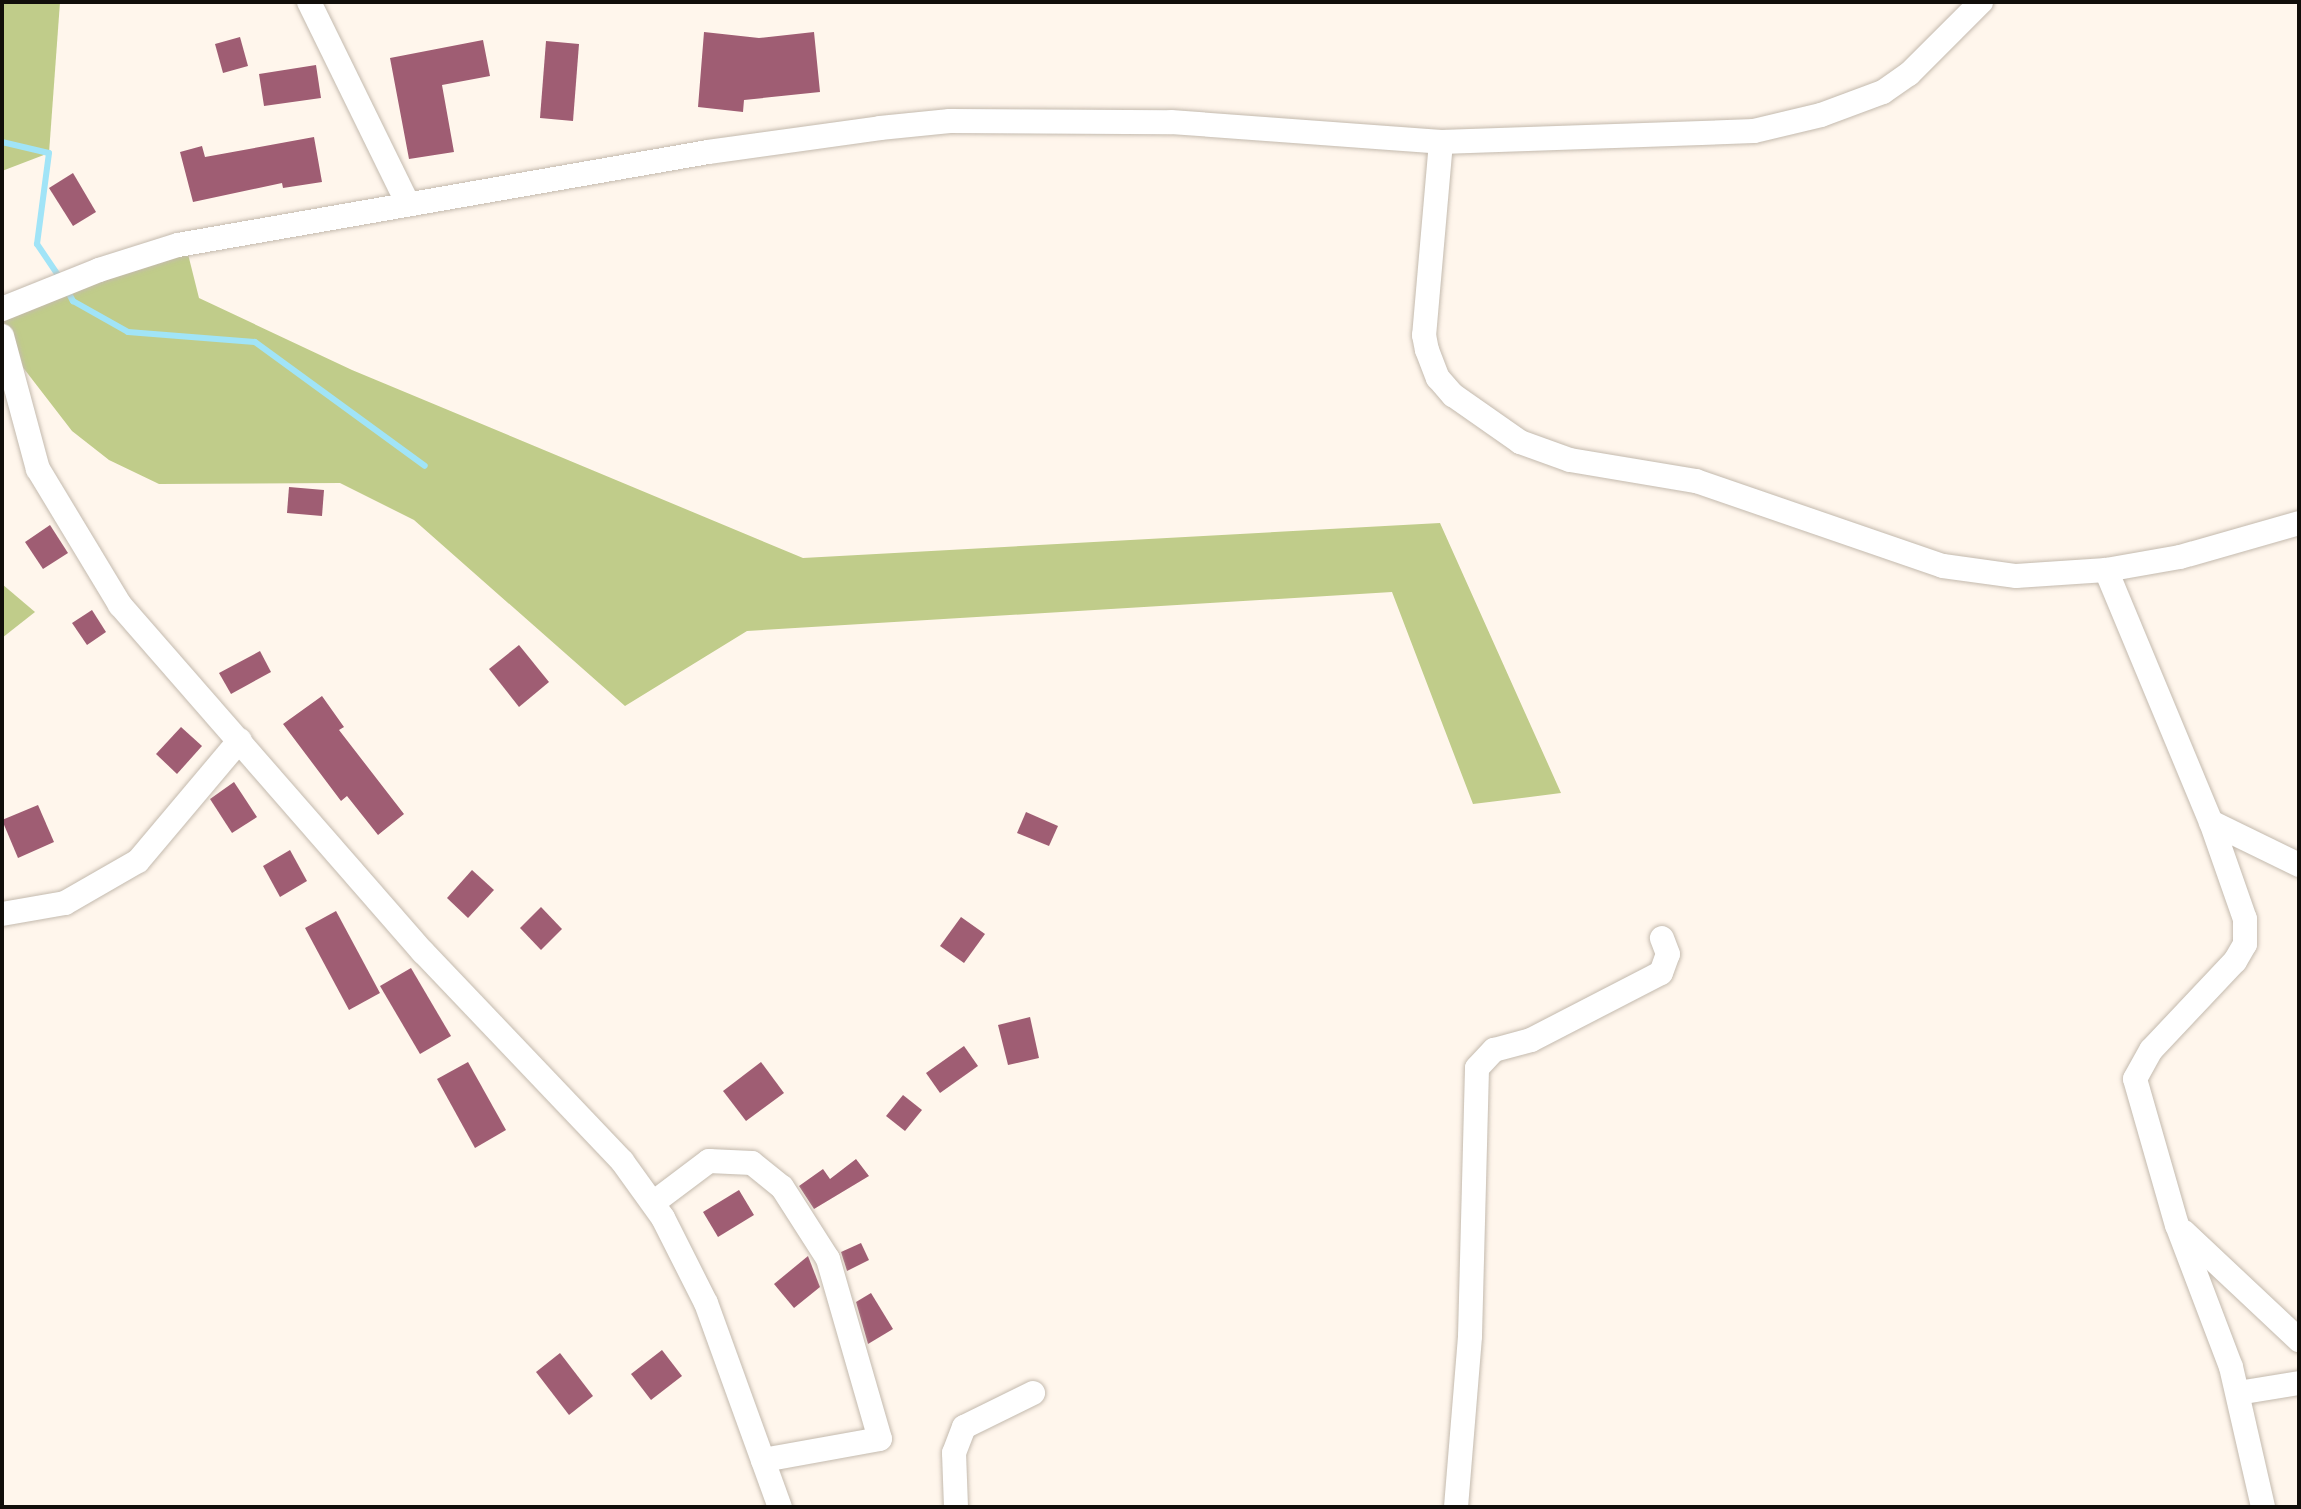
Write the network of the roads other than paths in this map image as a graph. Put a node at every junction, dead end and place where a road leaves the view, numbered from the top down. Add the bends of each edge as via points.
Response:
1 (309, 2) edge
2 (1981, 2) edge
3 (1441, 142) junction
4 (408, 204) junction
5 (2, 309) edge
6 (2, 336) edge
7 (2299, 523) edge
8 (2106, 570) junction
9 (240, 740) junction
10 (2211, 822) junction
11 (2299, 865) edge
12 (2, 914) edge
13 (1662, 938) dead end
14 (653, 1203) junction
15 (2177, 1225) junction
16 (2299, 1340) edge
17 (2299, 1383) edge
18 (1033, 1393) dead end
19 (2238, 1393) junction
20 (763, 1460) junction
21 (780, 1507) edge
22 (956, 1507) edge
23 (1456, 1507) edge
24 (2263, 1507) edge

1 - 4 street
2 - 3 street via 1896,84 1821,115 1724,135
3 - 4 street via 1171,122 950,121 708,152
3 - 8 street via 1424,335 1444,385 1498,430 1570,460 1669,474 1717,488 1943,566 2016,576
4 - 5 street via 178,245
6 - 9 street via 22,422 58,509 120,605
7 - 8 street via 2180,557
8 - 10 street
9 - 12 street via 138,861 65,903
9 - 14 street via 319,836 622,1161
10 - 11 street
10 - 15 street via 2245,919 2245,944 2151,1050 2135,1079
13 - 23 street via 1667,965 1650,981 1531,1040 1494,1050 1477,1068 1470,1336
14 - 20 street via 706,1303
14 - 20 street via 709,1161 752,1163 782,1187 828,1259 880,1439
15 - 16 street
15 - 19 street via 2215,1317
17 - 19 street
18 - 22 street via 964,1427 954,1453
19 - 24 street
20 - 21 street

